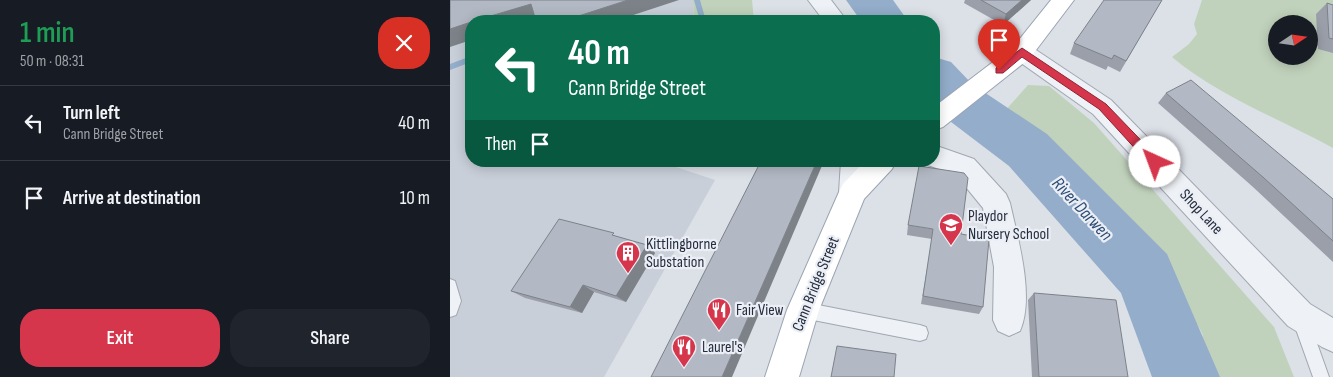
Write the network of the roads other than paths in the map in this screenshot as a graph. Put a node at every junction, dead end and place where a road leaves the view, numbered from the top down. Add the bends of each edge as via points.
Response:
1 (819, 0) edge
2 (1063, 0) edge
3 (831, 15) edge
4 (1022, 52) junction
5 (940, 116) edge
6 (940, 158) edge
7 (854, 167) edge
8 (877, 167) edge
9 (853, 192) junction
10 (450, 286) edge
11 (450, 309) edge
12 (803, 310) junction
13 (1299, 316) junction
14 (1009, 320) dead end
15 (920, 333) dead end
16 (1333, 336) edge
17 (782, 377) edge
18 (1321, 377) edge

1 - 3 street
2 - 4 main road
4 - 5 main road
4 - 13 street, Shop Lane via 1102,107
6 - 14 street via 965,167 996,203 1009,267
7 - 9 street, Cann Bridge Street
8 - 9 main road, Cann Bridge Street
9 - 12 main road, Cann Bridge Street
10 - 11 lane via 453,296
12 - 15 lane
12 - 17 main road, Cann Bridge Street
13 - 16 street, Shop Lane
13 - 18 lane

